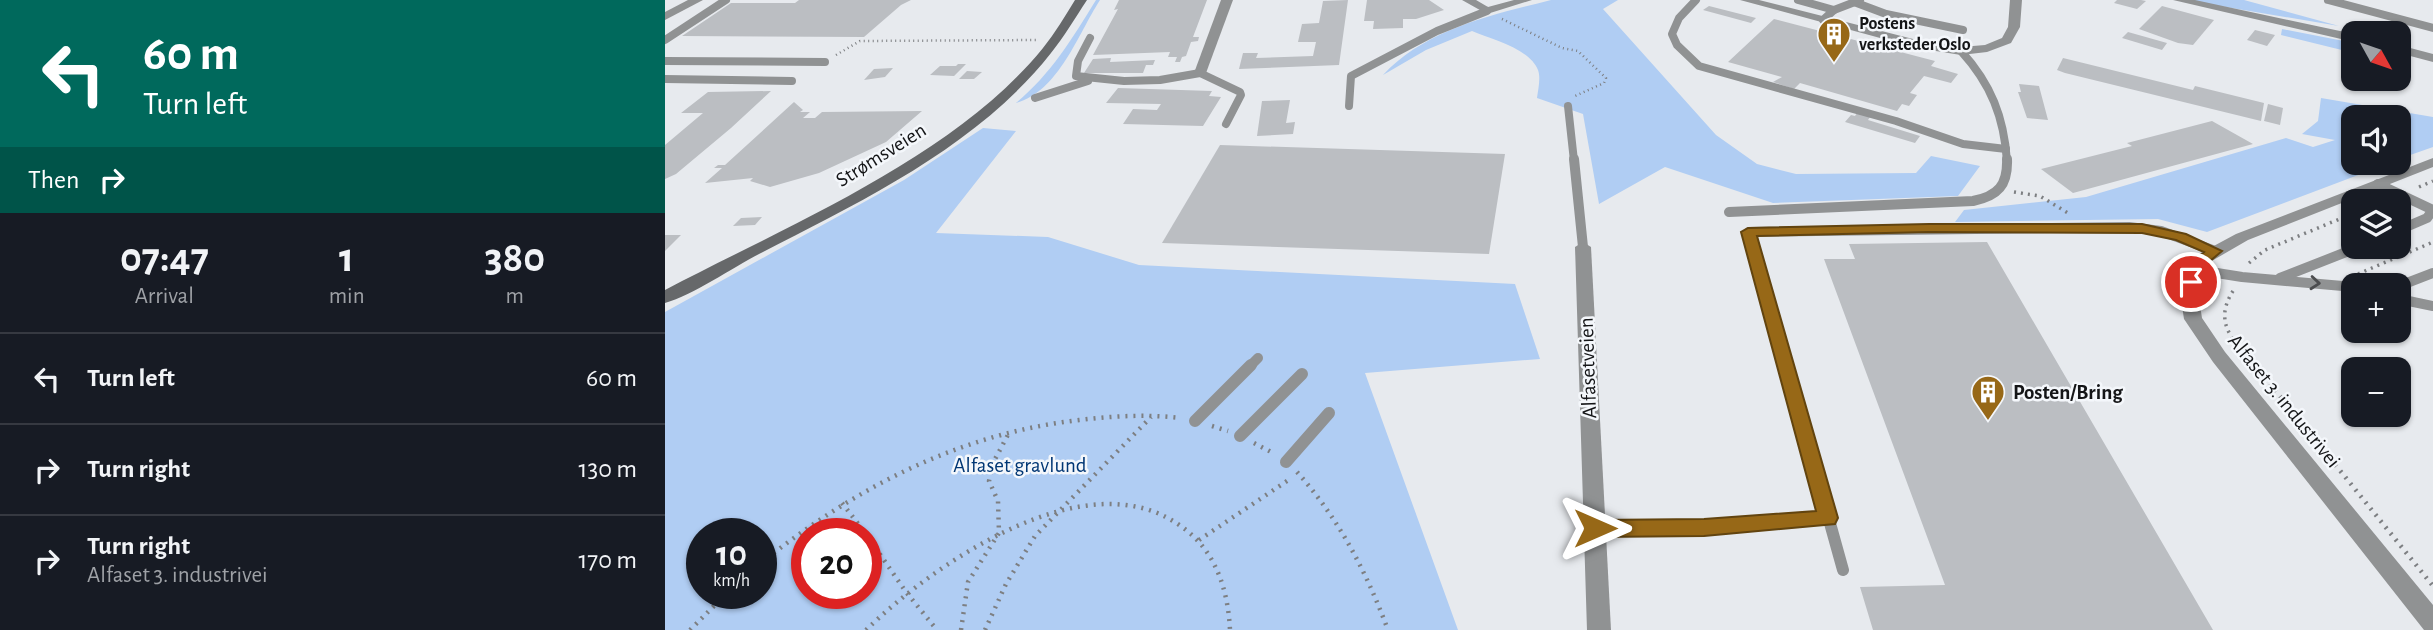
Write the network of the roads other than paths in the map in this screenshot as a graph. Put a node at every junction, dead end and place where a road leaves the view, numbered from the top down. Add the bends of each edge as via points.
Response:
1 (697, 0) edge
2 (726, 0) edge
3 (1081, 0) edge
4 (1227, 0) edge
5 (1468, 0) edge
6 (1527, 0) edge
7 (1696, 0) edge
8 (1746, 0) edge
9 (1798, 0) edge
10 (2016, 0) edge
11 (2179, 0) edge
12 (2328, 0) edge
13 (1858, 1) edge
14 (1834, 10) junction
15 (1487, 11) junction
16 (665, 17) edge
17 (1823, 20) junction
18 (2433, 28) edge
19 (1963, 30) dead end
20 (2341, 35) edge
21 (1090, 38) dead end
22 (665, 40) edge
23 (1961, 51) junction
24 (2411, 52) edge
25 (2433, 58) edge
26 (665, 61) edge
27 (825, 62) road end
28 (1200, 73) junction
29 (665, 79) edge
30 (1094, 79) junction
31 (792, 80) dead end
32 (1035, 98) dead end
33 (1570, 103) road end
34 (1349, 106) dead end
35 (1226, 124) dead end
36 (2006, 149) junction
37 (2433, 162) edge
38 (2378, 184) junction
39 (2433, 210) edge
40 (1729, 212) dead end
41 (2411, 225) edge
42 (1583, 247) joint
43 (2215, 251) junction
44 (2341, 254) edge
45 (2199, 270) junction
46 (2433, 273) edge
47 (2274, 279) junction
48 (2411, 281) edge
49 (2341, 282) edge
50 (665, 297) edge
51 (2411, 301) edge
52 (2433, 306) edge
53 (1258, 358) dead end
54 (1302, 374) dead end
55 (1329, 413) dead end
56 (1195, 421) road end
57 (1240, 436) road end
58 (1286, 462) road end
59 (1828, 518) junction
60 (1595, 528) junction
61 (1843, 570) dead end
62 (2433, 623) edge
63 (1599, 630) edge

1 - 16 street
2 - 22 lane
3 - 50 main road, Strømsveien via 1031,71 970,123 846,202
4 - 28 street
5 - 15 street
6 - 15 street
7 - 36 lane via 1672,34 1699,66 1963,144
8 - 17 street
9 - 14 lane
10 - 23 street via 2014,27 2007,40
11 - 20 street
12 - 18 lane
13 - 14 lane
13 - 19 lane via 1887,14
14 - 17 lane
15 - 34 lane via 1437,31 1351,76
17 - 23 street
21 - 30 lane via 1074,71 1076,76
23 - 36 lane via 1990,91
24 - 25 street
26 - 27 lane
28 - 30 lane via 1160,80
28 - 35 lane via 1240,92
29 - 31 lane
30 - 32 lane
33 - 42 lane, Alfasetveien
36 - 40 lane via 2008,172 2002,190 1964,203
37 - 38 street, Alfaset 3. industrivei
38 - 39 lane
38 - 43 street, Alfaset 3. industrivei
39 - 41 lane
42 - 60 street, Alfasetveien
43 - 45 street, Alfaset 3. industrivei via 2203,259
43 - 59 lane via 2161,231 2129,227 1748,232
44 - 47 lane
45 - 47 lane
45 - 62 street, Alfaset 3. industrivei via 2189,293 2200,332
46 - 48 lane
47 -> 49 lane
51 - 52 lane
53 - 56 lane
54 - 57 lane
55 - 58 lane
59 - 60 lane via 1704,527
59 - 61 lane
60 - 63 street, Alfasetveien

